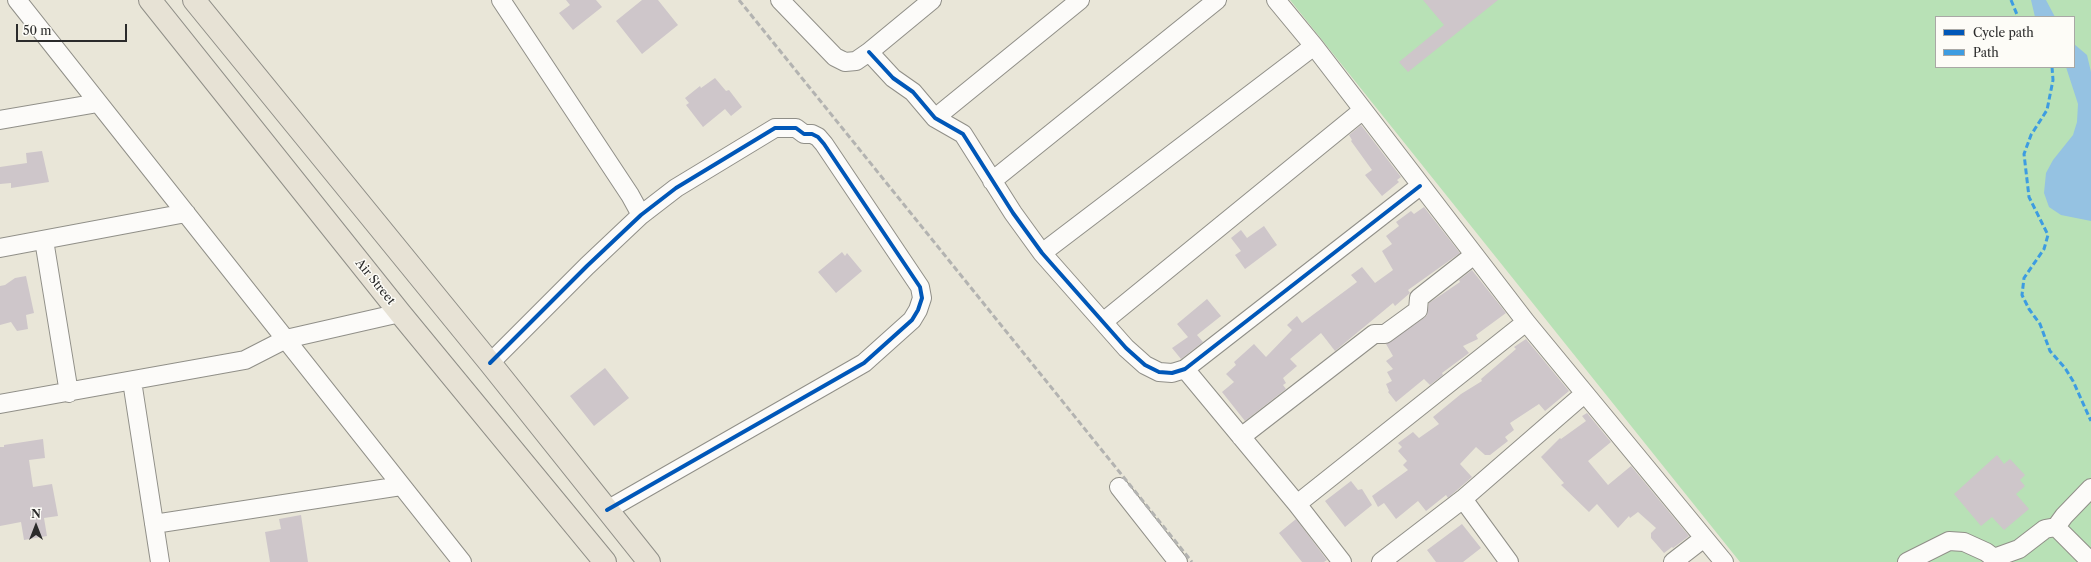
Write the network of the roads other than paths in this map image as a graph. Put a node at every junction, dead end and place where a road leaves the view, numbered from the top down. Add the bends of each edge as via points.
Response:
1 (17, 0) edge
2 (150, 0) edge
3 (194, 0) edge
4 (501, 0) edge
5 (780, 0) edge
6 (932, 0) edge
7 (1080, 0) edge
8 (1217, 0) edge
9 (1276, 0) edge
10 (1314, 46) junction
11 (869, 52) junction
12 (98, 103) junction
13 (1363, 110) junction
14 (935, 118) junction
15 (0, 120) edge
16 (992, 181) junction
17 (1420, 186) junction
18 (186, 214) junction
19 (641, 215) junction
20 (44, 240) junction
21 (0, 248) edge
22 (1042, 253) junction
23 (1474, 255) junction
24 (400, 313) junction
25 (1103, 322) junction
26 (1526, 322) junction
27 (286, 338) junction
28 (490, 363) junction
29 (1185, 369) junction
30 (132, 381) junction
31 (69, 393) junction
32 (1584, 394) junction
33 (0, 404) edge
34 (1242, 437) junction
35 (401, 486) junction
36 (1120, 487) dead end
37 (2091, 488) edge
38 (1462, 499) junction
39 (1297, 504) junction
40 (607, 510) junction
41 (154, 524) junction
42 (2056, 527) junction
43 (1704, 538) junction
44 (1991, 560) edge
45 (160, 562) edge
46 (462, 562) edge
47 (605, 562) edge
48 (649, 562) edge
49 (1178, 562) edge
50 (1342, 562) edge
51 (1381, 562) edge
52 (1509, 562) edge
53 (1673, 562) edge
54 (1724, 562) edge
55 (1906, 562) edge
56 (2091, 562) edge

1 - 12 street
2 - 24 main road, Air Street
3 - 28 main road
4 - 19 street
5 - 11 street via 835,56 845,62 856,61
6 - 11 street
7 - 14 street
8 - 16 street
9 - 10 street
10 - 13 street
10 - 22 street
11 - 14 street via 893,78 913,92
12 - 15 street
12 - 18 street
13 - 17 street
13 - 25 street
14 - 16 street via 963,134
16 - 22 street
17 - 23 street
17 - 29 street
18 - 20 street
18 - 27 street
19 - 28 street
19 - 40 street via 676,188 775,128 796,128 804,134 818,137 824,144 920,287 922,298 912,320 864,363
20 - 21 street
20 - 31 street
22 - 25 street
23 - 26 street
23 - 34 street via 1419,298 1418,310 1385,334 1374,334
24 - 27 street
24 - 47 main road, Air Street
25 - 29 street via 1145,365 1165,373
26 - 32 street
26 - 39 street
27 - 30 street via 245,360
27 - 35 street
28 - 40 main road
29 - 34 street
30 - 31 street
30 - 41 street
31 - 33 street
32 - 38 street
32 - 43 street
34 - 39 street
35 - 41 street
35 - 46 street
36 - 49 street
37 - 42 street
38 - 51 street
38 - 52 street
39 - 50 street
40 - 48 main road
41 - 45 street
42 - 44 street via 2045,529 2019,549
42 - 56 street
43 - 53 street
43 - 54 street
44 - 55 street via 1986,552 1964,542 1949,541

